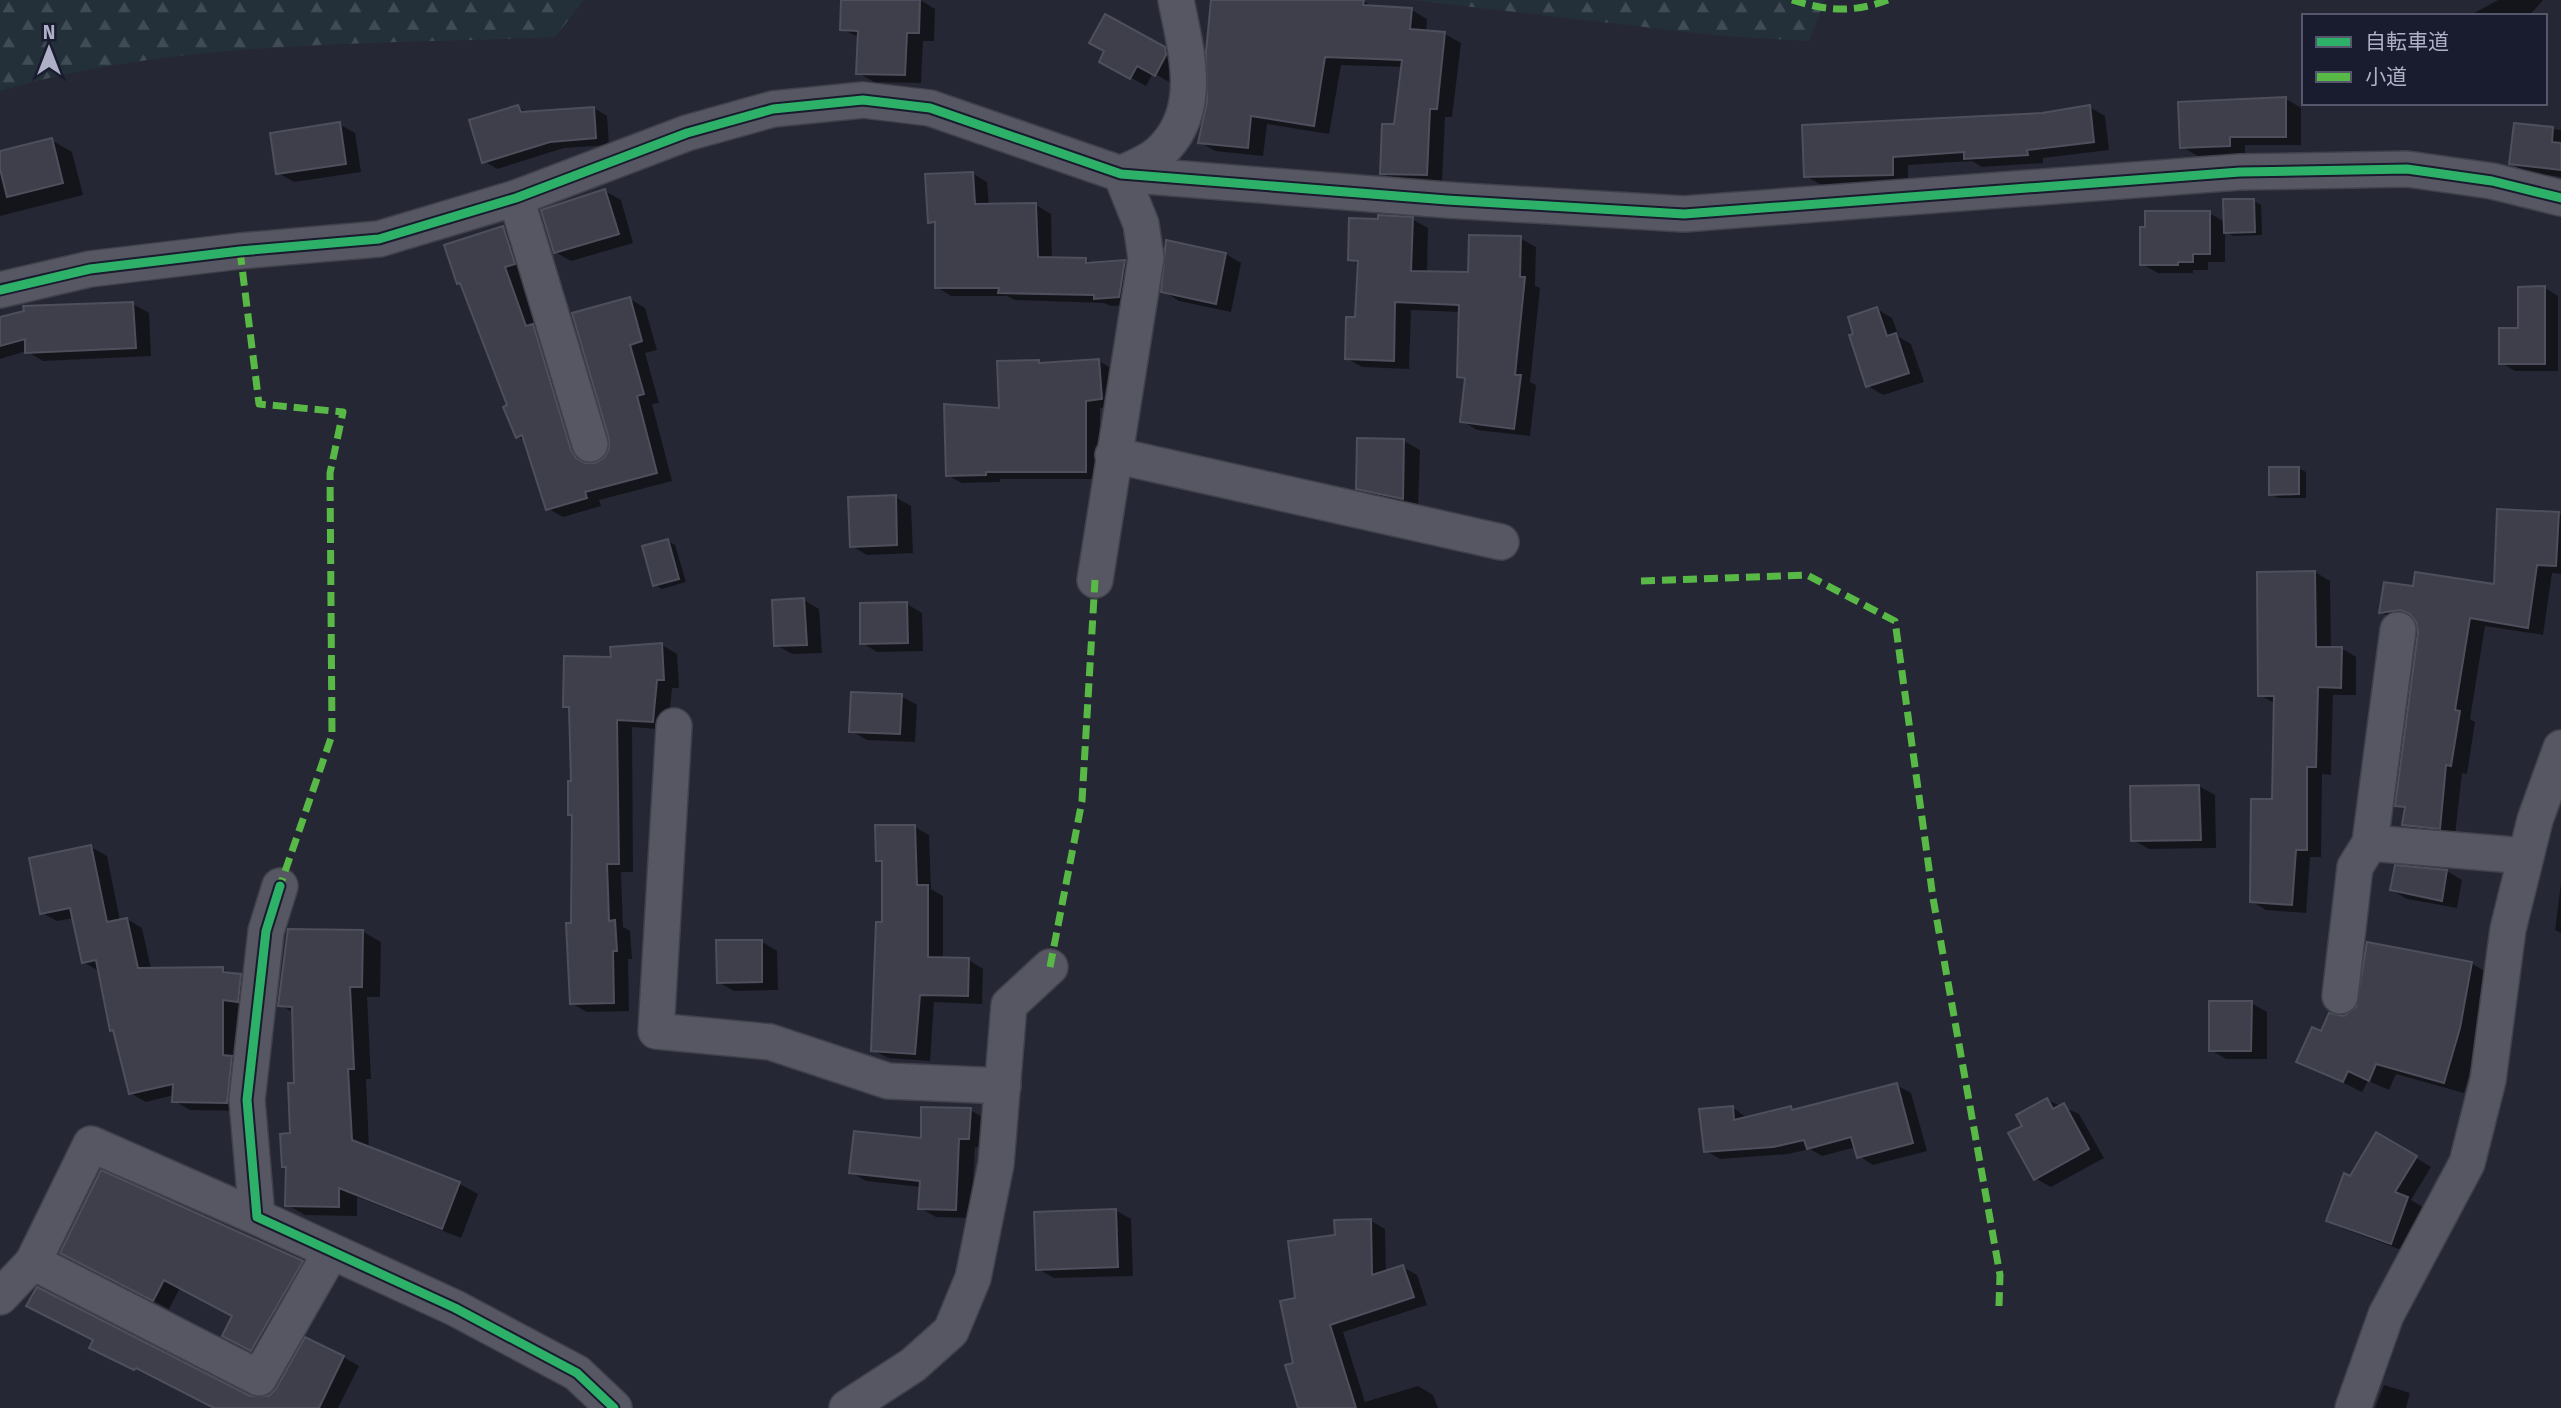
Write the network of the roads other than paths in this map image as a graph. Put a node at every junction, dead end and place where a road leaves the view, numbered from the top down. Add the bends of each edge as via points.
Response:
1 (1176, 0) edge
2 (1121, 174) junction
3 (516, 198) junction
4 (2561, 198) edge
5 (0, 290) edge
6 (590, 444) dead end
7 (1113, 455) junction
8 (1501, 542) dead end
9 (1095, 580) dead end
10 (2398, 630) dead end
11 (674, 726) dead end
12 (2561, 748) edge
13 (2370, 844) junction
14 (2526, 856) junction
15 (280, 887) dead end
16 (1050, 967) dead end
17 (2340, 996) dead end
18 (1003, 1086) junction
19 (257, 1217) junction
20 (331, 1252) junction
21 (33, 1262) junction
22 (0, 1297) edge
23 (614, 1408) edge
24 (848, 1408) edge
25 (2353, 1408) edge

1 - 2 street via 1190,100 1178,129 1159,153
2 - 3 street via 930,108 863,100 773,109 687,133
2 - 4 street via 1684,214 2268,172 2407,169 2492,181
2 - 7 street via 1141,224 1146,258
3 - 5 street via 379,239 90,269
3 - 6 street
7 - 8 street
7 - 9 street
10 - 13 street
11 - 18 street via 656,1031 770,1042 888,1081
12 - 14 street
13 - 14 street
13 - 17 street via 2355,867
14 - 25 street via 2508,929 2488,1080 2467,1163 2386,1315
15 - 19 street via 266,931 247,1100
16 - 18 street via 1009,1005
18 - 24 street via 996,1164 973,1278 951,1331 913,1365
19 - 20 street
19 - 21 street via 91,1144
20 - 21 street via 259,1378
20 - 23 street via 455,1308 577,1373
21 - 22 street

